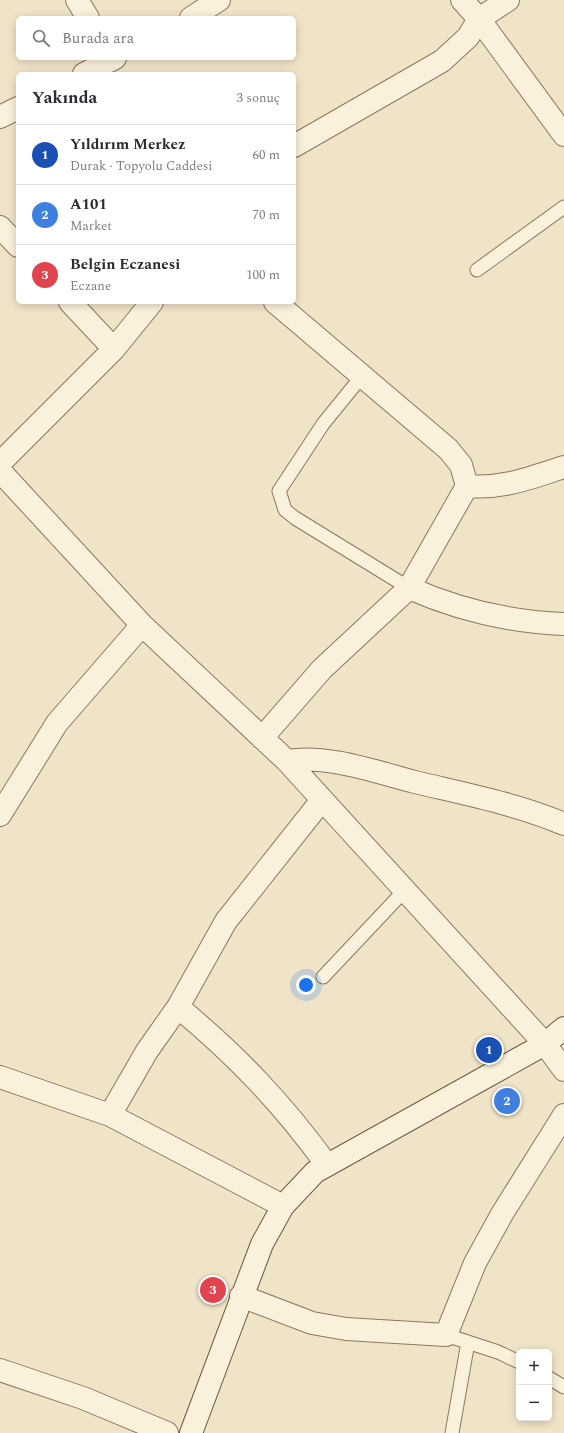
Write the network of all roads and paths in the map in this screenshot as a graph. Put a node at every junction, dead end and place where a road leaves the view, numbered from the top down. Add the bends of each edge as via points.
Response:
1 (78, 0) edge
2 (218, 0) edge
3 (462, 0) edge
4 (508, 0) edge
5 (87, 16) edge
6 (194, 16) edge
7 (479, 19) junction
8 (111, 60) edge
9 (88, 72) edge
10 (16, 109) edge
11 (0, 117) edge
12 (564, 135) edge
13 (296, 144) edge
14 (564, 207) edge
15 (0, 227) edge
16 (16, 244) edge
17 (477, 270) dead end
18 (72, 304) edge
19 (150, 304) edge
20 (277, 304) edge
21 (114, 349) junction
22 (362, 376) junction
23 (0, 463) edge
24 (564, 467) edge
25 (0, 471) edge
26 (466, 486) junction
27 (409, 588) junction
28 (564, 624) edge
29 (142, 625) junction
30 (262, 738) junction
31 (287, 761) junction
32 (322, 800) junction
33 (0, 815) edge
34 (564, 824) edge
35 (404, 890) junction
36 (323, 977) dead end
37 (178, 1007) junction
38 (564, 1028) edge
39 (545, 1044) junction
40 (564, 1070) edge
41 (0, 1077) edge
42 (110, 1115) junction
43 (564, 1115) edge
44 (327, 1165) junction
45 (283, 1206) junction
46 (241, 1296) junction
47 (446, 1335) junction
48 (468, 1342) junction
49 (516, 1361) edge
50 (0, 1370) edge
51 (552, 1380) edge
52 (564, 1387) edge
53 (167, 1433) edge
54 (191, 1433) edge
55 (452, 1433) edge

1 - 5 street
2 - 6 street
3 - 7 street
4 - 7 street
7 - 12 street
7 - 13 street via 468,37 442,61
8 - 9 street
10 - 11 street
14 - 17 lane
15 - 16 street
18 - 21 street
19 - 21 street
20 - 22 street
21 - 23 street
22 - 26 street via 448,449 461,465
22 - 27 lane via 323,424 279,491 285,510 295,518
24 - 26 street via 503,486
25 - 29 street
26 - 27 street
27 - 28 street via 476,613 508,620
27 - 30 street via 322,669
29 - 30 street
29 - 33 street via 57,723
30 - 31 street
31 - 32 street
31 - 34 street via 301,758 350,766 491,801
32 - 35 street
32 - 37 street via 226,921
35 - 36 lane
35 - 39 street
37 - 42 street via 147,1051
37 - 44 street via 211,1034 267,1089 301,1128
38 - 39 street
39 - 40 street
39 - 44 street
41 - 42 street
42 - 45 street
43 - 47 street via 502,1214 475,1263
44 - 45 street via 315,1172
45 - 46 street via 262,1244
46 - 47 street via 312,1323 346,1329
46 - 54 street
47 - 48 lane
48 - 49 lane
48 - 55 lane
50 - 53 street via 83,1398
51 - 52 lane

